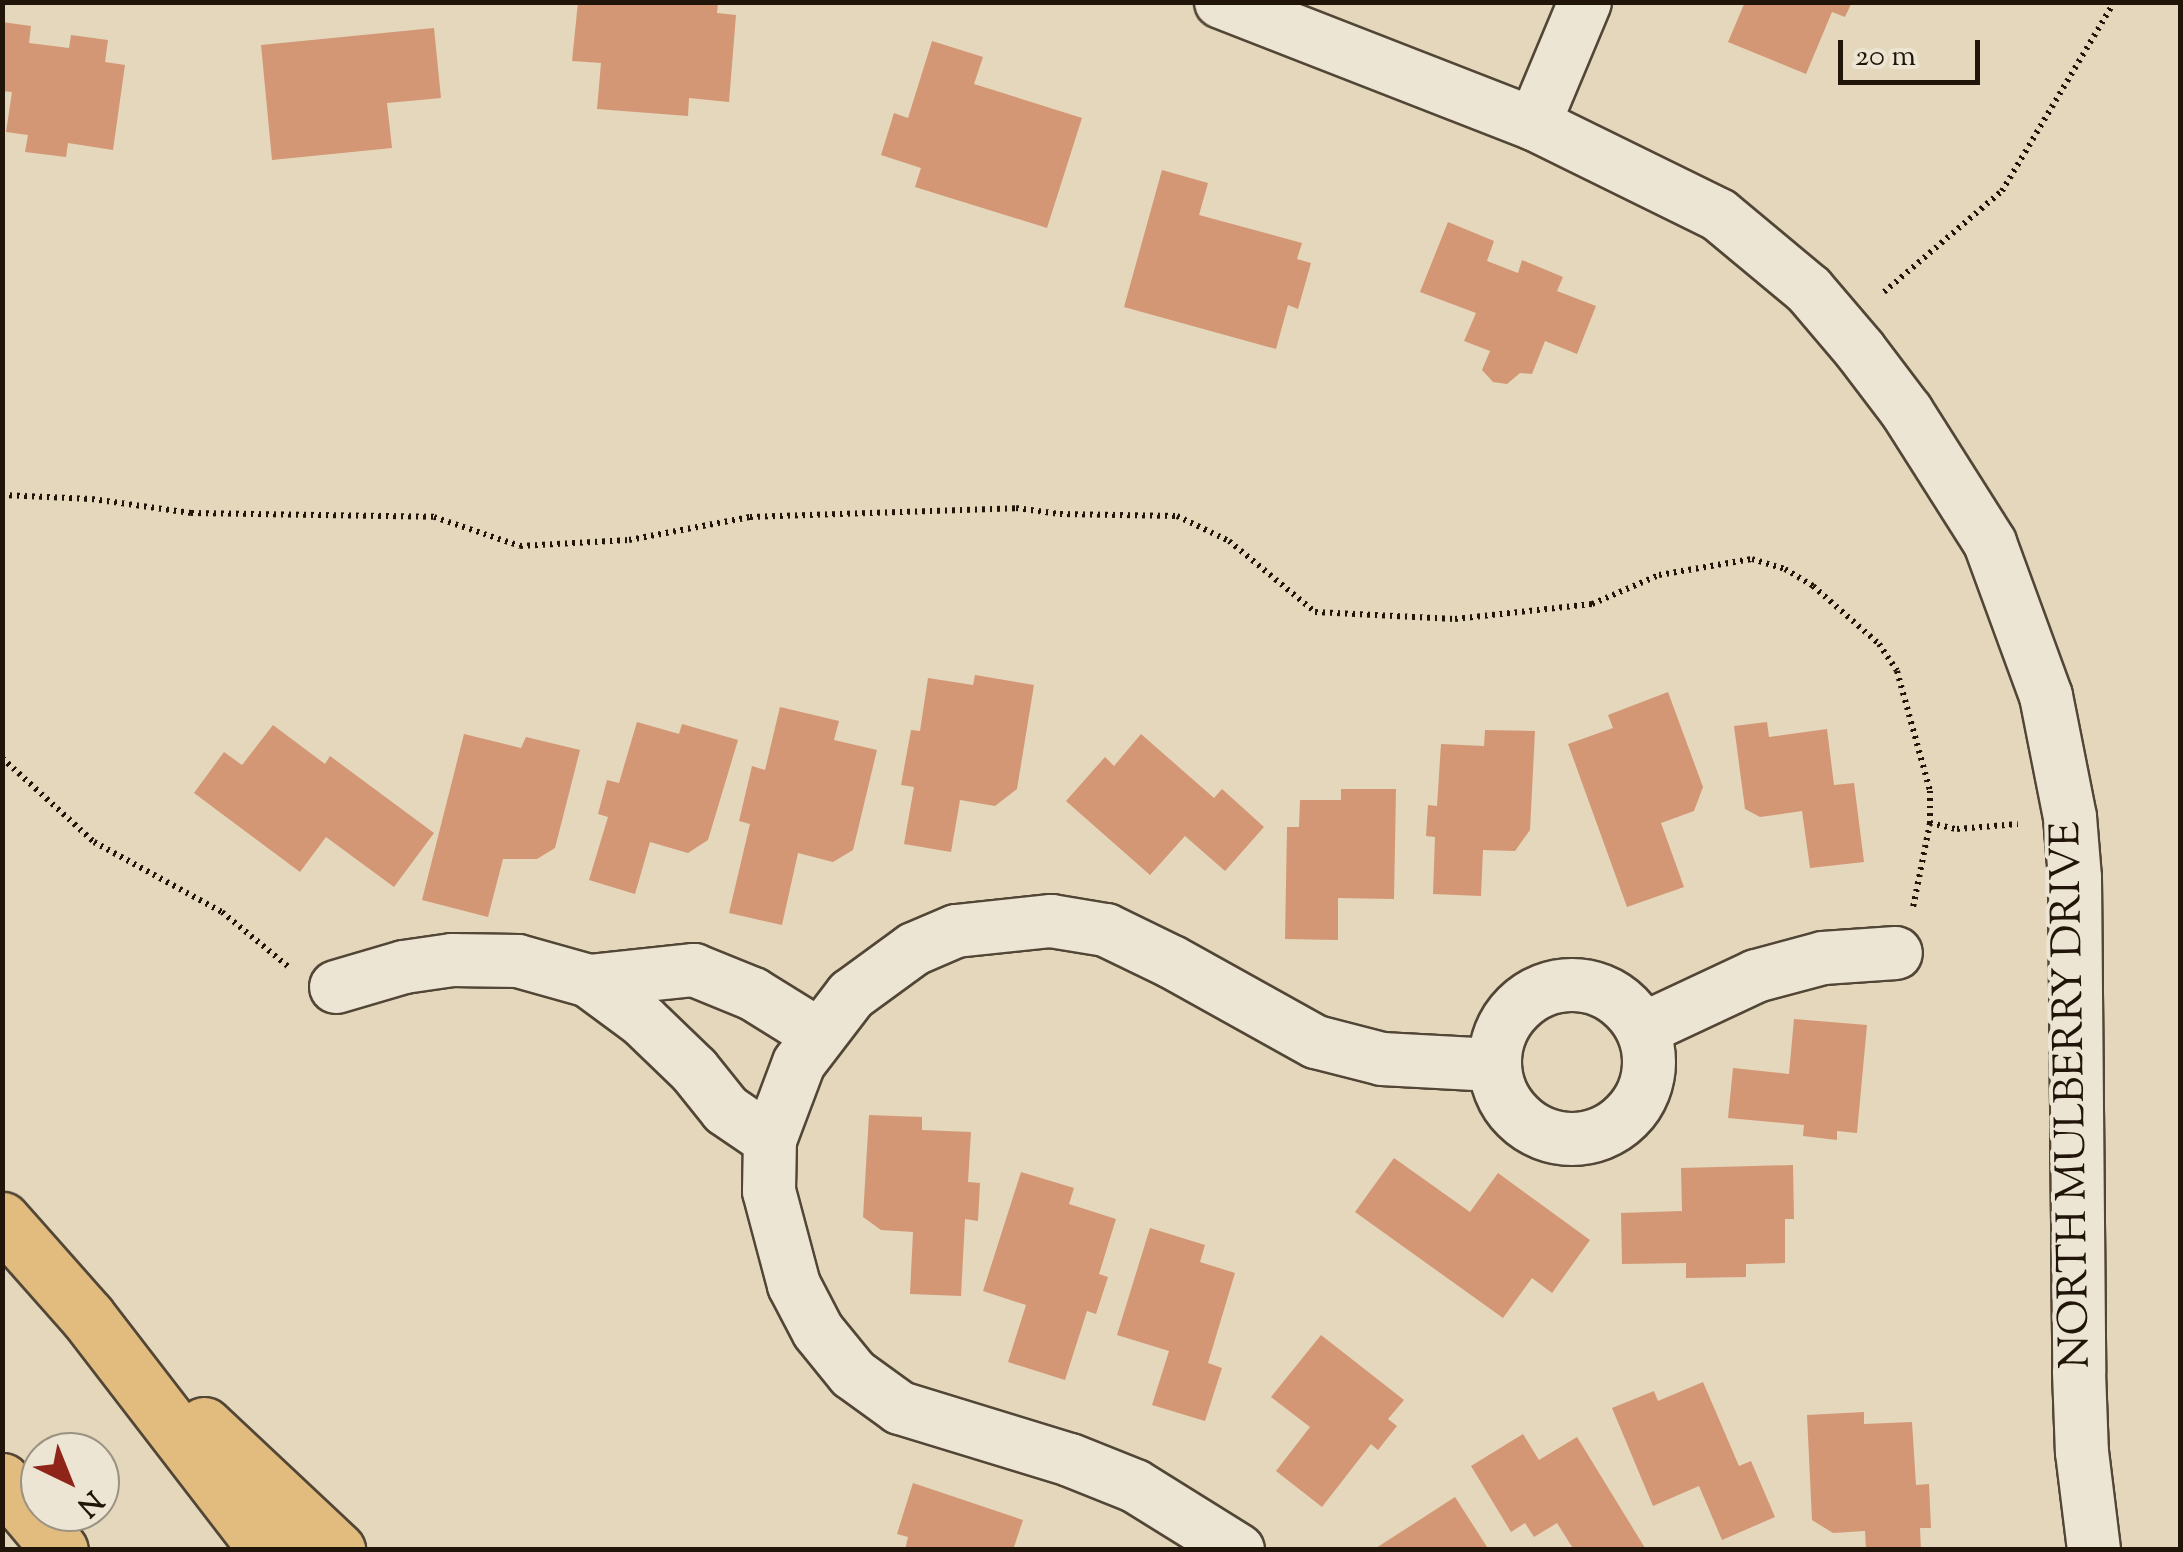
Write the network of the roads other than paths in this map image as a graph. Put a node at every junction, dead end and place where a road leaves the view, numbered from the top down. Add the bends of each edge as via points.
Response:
1 (1221, 2) edge
2 (1585, 2) edge
3 (1534, 124) junction
4 (1896, 954) road end
5 (589, 981) junction
6 (336, 987) road end
7 (1643, 1029) junction
8 (819, 1035) junction
9 (1494, 1065) junction
10 (770, 1140) junction
11 (2, 1220) edge
12 (87, 1316) junction
13 (2, 1481) edge
14 (60, 1550) edge
15 (267, 1550) edge
16 (337, 1550) edge
17 (1238, 1550) edge
18 (2094, 1550) edge

1 - 3 street, NORTH MULBERRY DRIVE
2 - 3 street
3 - 18 street, NORTH MULBERRY DRIVE via 1719,215 1809,290 1950,476 1990,544 2028,637 2060,756 2075,878 2078,1372
4 - 7 street via 1823,958 1756,976
5 - 6 street via 518,960 452,960
5 - 8 street via 694,970 754,994
5 - 10 street via 643,1021 726,1110
7 - 9 street via 1622,1002 1590,985 1554,986 1522,1002 1501,1030
7 - 9 street via 1650,1063 1642,1096 1620,1122 1590,1137 1556,1138 1525,1124 1503,1098
8 - 9 street via 851,995 914,949 956,931 1051,922 1106,930 1316,1042 1382,1059
8 - 10 street via 799,1063
10 - 17 street via 769,1191 794,1285 818,1331 853,1374 900,1408 1135,1486
11 - 12 highway
12 - 15 highway
12 - 16 highway
13 - 14 highway

